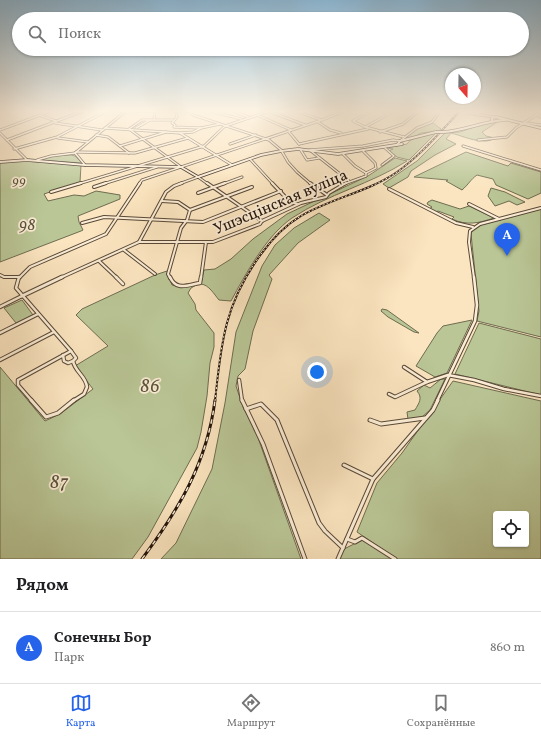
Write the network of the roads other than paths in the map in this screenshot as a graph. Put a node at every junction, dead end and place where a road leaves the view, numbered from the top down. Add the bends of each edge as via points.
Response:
1 (4, 137) edge
2 (15, 137) edge
3 (57, 137) joint
4 (94, 137) edge
5 (109, 137) edge
6 (140, 137) edge
7 (150, 137) edge
8 (213, 137) edge
9 (251, 137) edge
10 (262, 137) edge
11 (272, 137) edge
12 (292, 137) edge
13 (329, 137) edge
14 (392, 137) edge
15 (407, 137) edge
16 (413, 137) edge
17 (505, 137) edge
18 (188, 138) joint
19 (143, 139) junction
20 (266, 139) junction
21 (7, 140) junction
22 (478, 140) dead end
23 (402, 141) junction
24 (88, 142) junction
25 (230, 144) dead end
26 (300, 144) junction
27 (120, 146) junction
28 (203, 146) junction
29 (463, 146) dead end
30 (155, 148) junction
31 (385, 148) junction
32 (14, 149) junction
33 (299, 149) junction
34 (281, 151) junction
35 (310, 151) junction
36 (363, 151) junction
37 (75, 153) junction
38 (129, 153) junction
39 (342, 153) junction
40 (217, 155) junction
41 (168, 157) junction
42 (319, 158) junction
43 (250, 159) junction
44 (27, 160) junction
45 (36, 160) junction
46 (0, 162) edge
47 (85, 165) junction
48 (233, 165) junction
49 (382, 165) dead end
50 (139, 166) junction
51 (158, 166) junction
52 (181, 167) junction
53 (541, 170) edge
54 (366, 173) junction
55 (198, 177) junction
56 (242, 177) dead end
57 (349, 181) junction
58 (94, 187) dead end
59 (213, 187) junction
60 (252, 187) dead end
61 (389, 190) dead end
62 (281, 191) junction
63 (51, 192) dead end
64 (198, 193) dead end
65 (327, 195) junction
66 (226, 197) junction
67 (162, 201) junction
68 (299, 204) junction
69 (468, 204) dead end
70 (241, 207) junction
71 (541, 208) edge
72 (190, 210) junction
73 (118, 218) junction
74 (151, 219) junction
75 (500, 219) junction
76 (184, 221) junction
77 (262, 221) junction
78 (82, 223) dead end
79 (474, 227) junction
80 (139, 242) junction
81 (176, 242) junction
82 (206, 242) junction
83 (124, 250) junction
84 (99, 261) junction
85 (0, 274) edge
86 (155, 274) dead end
87 (20, 277) junction
88 (123, 284) dead end
89 (22, 296) junction
90 (0, 307) edge
91 (38, 314) junction
92 (54, 332) junction
93 (0, 333) edge
94 (71, 350) junction
95 (63, 355) junction
96 (0, 360) edge
97 (73, 361) junction
98 (404, 368) dead end
99 (448, 375) junction
100 (239, 380) dead end
101 (427, 382) junction
102 (389, 394) dead end
103 (541, 396) edge
104 (246, 409) junction
105 (426, 418) junction
106 (370, 420) dead end
107 (344, 465) dead end
108 (373, 479) junction
109 (347, 539) junction
110 (343, 548) junction
111 (305, 559) edge
112 (338, 559) edge
113 (395, 559) edge

1 - 21 street
2 - 21 street
3 - 24 street
3 - 32 street
4 - 24 street
5 - 27 street
6 - 19 street
7 - 19 street
8 - 28 street
9 - 25 street
10 - 20 street
11 - 20 street
12 - 26 street
13 - 26 street
14 - 23 street
15 - 23 street
16 - 23 main road, bridge
17 - 22 street
18 - 28 street
18 - 30 street
19 - 27 street
19 - 30 street
20 - 34 street
20 - 40 street
21 - 32 street
23 - 23 main road via 402,144
23 - 31 main road
23 - 35 street
24 - 37 street
26 - 33 street
27 - 38 street
28 - 40 street
28 - 41 street
29 - 53 street
30 - 38 street
30 - 41 street
31 - 36 main road
31 - 49 street via 394,156
32 - 44 street
33 - 34 main road
33 - 35 main road
33 - 42 street via 309,160
34 - 43 main road
34 - 65 street via 297,172
35 - 39 main road
35 - 42 street
36 - 39 main road
36 - 54 street, Ушэсцінская вуліца via 375,163 376,168
37 - 38 street
37 - 45 street
37 - 47 street
39 - 54 street
40 - 48 street
40 - 52 street
41 - 50 street
41 - 52 street
42 - 57 street
43 - 48 main road
43 - 62 street
44 - 45 main road
44 - 46 main road
45 - 47 main road
47 - 50 main road
48 - 55 main road
50 - 51 main road
50 - 63 street
51 - 52 main road
51 - 58 street
52 - 55 main road
52 - 73 street via 142,180
54 - 57 street, Ушэсцінская вуліца via 366,176 359,180
55 - 59 street
55 - 67 street via 174,186 166,192
56 - 59 street
57 - 65 street, Ушэсцінская вуліца
59 - 64 street
59 - 66 street
60 - 66 street
61 - 79 street via 456,223
62 - 68 street via 290,202
62 - 70 street
65 - 68 street, Ушэсцінская вуліца
66 - 70 street
66 - 72 street
67 - 72 street via 178,202
67 - 74 street
68 - 77 street, Ушэсцінская вуліца
69 - 75 street
70 - 76 street via 205,221
70 - 77 street
71 - 75 street
72 - 76 street via 187,220
73 - 74 street
73 - 78 street via 100,217
73 - 87 street via 106,234 30,267
74 - 76 street
74 - 80 street
75 - 79 street
76 - 81 street
77 - 82 street, Ушэсцінская вуліца via 222,240
79 - 99 street via 469,234 469,242 477,311 475,321
80 - 81 street, Ушэсцінская вуліца
80 - 83 street
81 - 82 street, Ушэсцінская вуліца
81 - 82 street via 168,274 173,284 178,286 200,283
83 - 84 street
83 - 86 street
84 - 88 street
84 - 89 street
85 - 87 street via 4,277
87 - 89 street via 16,286
89 - 90 street
89 - 91 street
91 - 92 street
91 - 93 street
92 - 94 street
92 - 96 street
94 - 95 street
94 - 97 street via 76,357
95 - 97 street via 64,361
95 - 97 street via 17,382 46,417 58,414 87,389 87,383 74,367
98 - 101 street
99 - 101 street
99 - 103 street
99 - 105 street via 439,399
100 - 104 street via 241,398
101 - 102 street via 395,397
104 - 110 street via 261,404 277,420 319,523
104 - 111 street via 263,444
105 - 106 street via 381,424
105 - 108 street
107 - 108 street
108 - 109 street
109 - 110 street
109 - 113 street via 355,542 362,538
110 - 112 street

